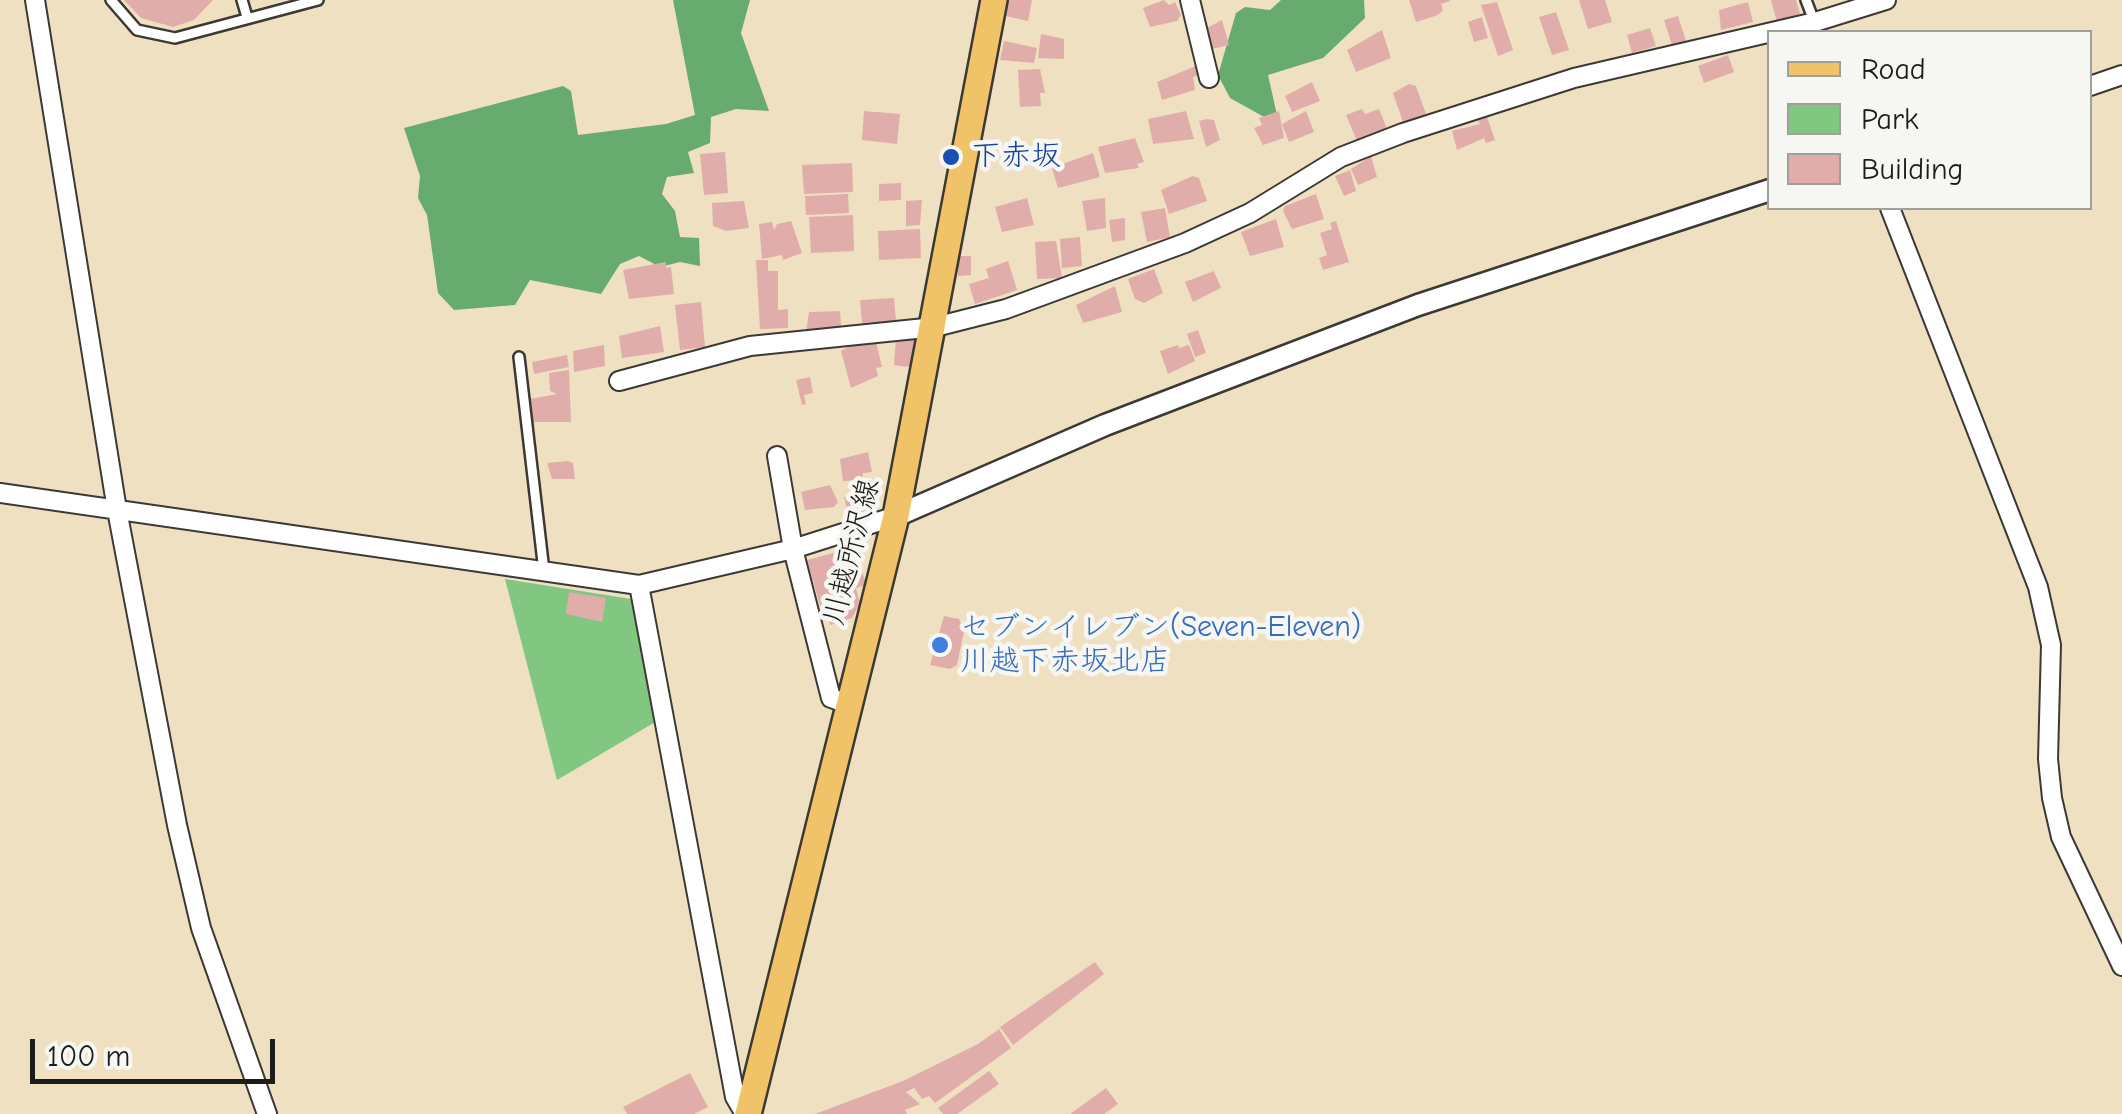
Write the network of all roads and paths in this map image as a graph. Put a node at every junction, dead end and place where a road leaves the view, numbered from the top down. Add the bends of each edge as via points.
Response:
1 (35, 0) edge
2 (111, 0) edge
3 (242, 0) edge
4 (318, 0) edge
5 (994, 0) edge
6 (1190, 0) edge
7 (1806, 0) edge
8 (1886, 0) edge
9 (248, 17) junction
10 (1817, 27) edge
11 (1767, 37) edge
12 (2122, 75) edge
13 (1209, 78) dead end
14 (2092, 85) edge
15 (1767, 191) edge
16 (1891, 210) edge
17 (935, 327) junction
18 (519, 357) dead end
19 (619, 380) dead end
20 (777, 456) dead end
21 (0, 493) edge
22 (117, 510) junction
23 (896, 516) junction
24 (793, 548) junction
25 (544, 574) junction
26 (639, 586) junction
27 (848, 704) junction
28 (2122, 918) edge
29 (2102, 924) junction
30 (2122, 966) edge
31 (266, 1114) edge
32 (746, 1114) edge

1 - 22 street
2 - 9 lane via 123,19 157,37
3 - 9 lane
4 - 9 lane
5 - 17 main road, 川越所沢線
6 - 13 street
7 - 10 lane
8 - 10 street
11 - 17 street via 1574,78 1403,133 1341,157 1250,213 1185,243 1073,287
12 - 14 street
15 - 23 street via 1418,305 1105,424
16 - 29 street via 2038,587 2051,645 2052,798 2061,837
17 - 19 street via 750,346
17 - 23 main road, 川越所沢線
18 - 25 lane
20 - 24 street
21 - 22 street
22 - 25 street
22 - 31 street via 201,928
23 - 24 street
23 - 27 main road, 川越所沢線
24 - 26 street
24 - 27 street via 832,698
25 - 26 street
26 - 32 street via 736,1097
27 - 32 main road, 川越所沢線
28 - 29 street
29 - 30 street

